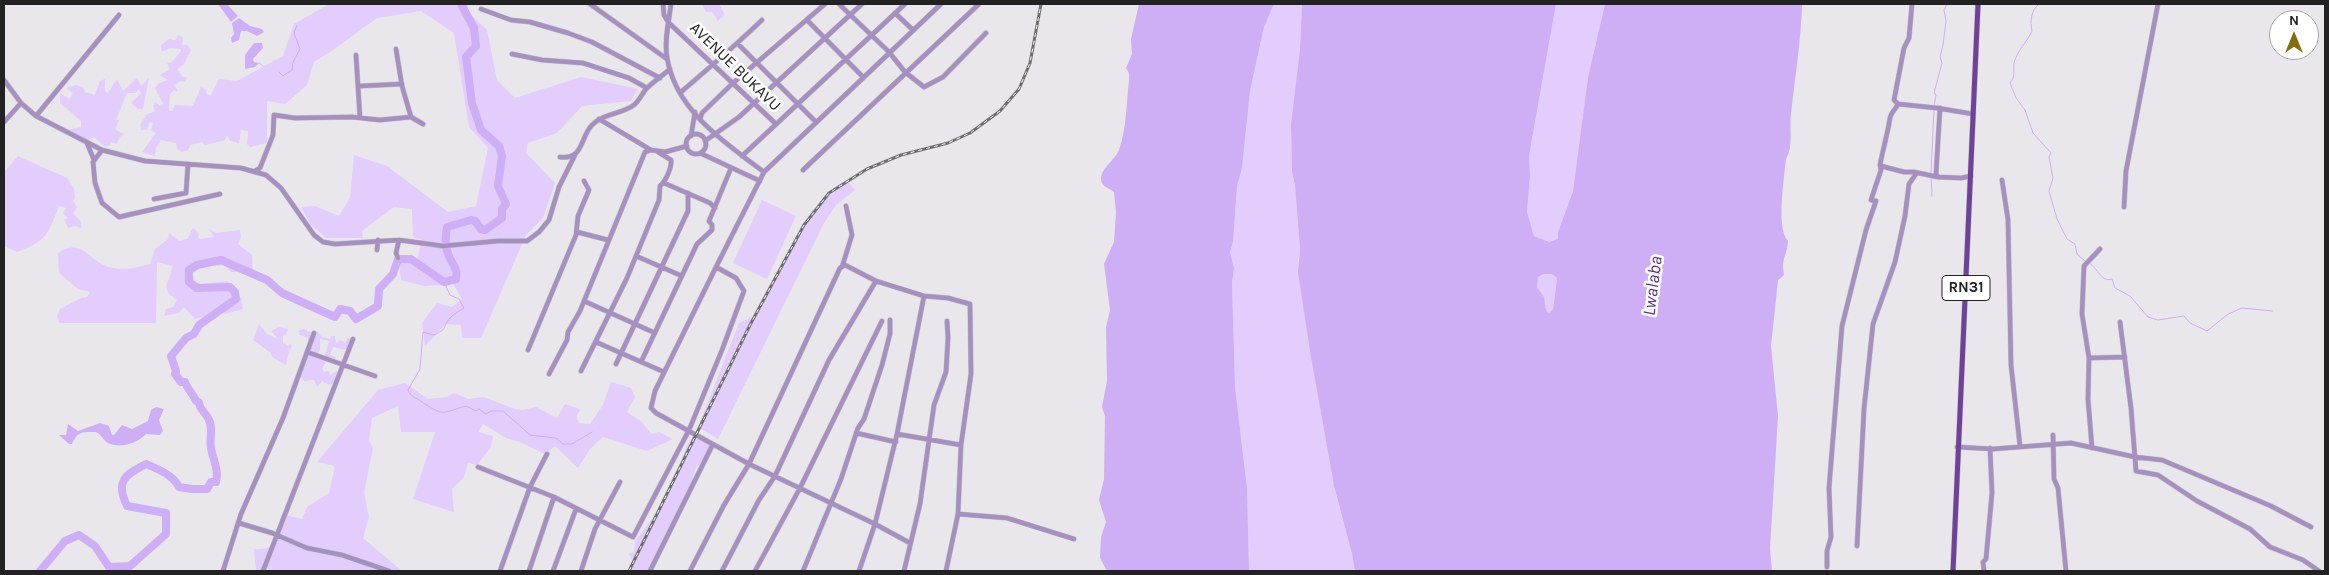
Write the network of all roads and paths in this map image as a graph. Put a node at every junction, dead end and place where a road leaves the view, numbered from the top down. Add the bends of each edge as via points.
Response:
1 (590, 4) edge
2 (663, 4) edge
3 (671, 4) edge
4 (825, 4) edge
5 (839, 4) edge
6 (862, 4) edge
7 (905, 4) edge
8 (940, 4) edge
9 (978, 4) edge
10 (1912, 4) edge
11 (1978, 4) edge
12 (2158, 4) edge
13 (481, 10) dead end
14 (895, 13) junction
15 (119, 14) dead end
16 (851, 15) junction
17 (762, 20) dead end
18 (807, 20) junction
19 (668, 22) junction
20 (913, 30) junction
21 (986, 33) dead end
22 (872, 36) junction
23 (825, 39) junction
24 (738, 44) junction
25 (396, 49) dead end
26 (890, 52) junction
27 (512, 54) dead end
28 (356, 55) dead end
29 (667, 59) junction
30 (846, 60) junction
31 (757, 63) junction
32 (713, 64) junction
33 (670, 69) junction
34 (905, 72) junction
35 (863, 77) junction
36 (660, 78) junction
37 (4, 80) edge
38 (733, 83) junction
39 (777, 83) junction
40 (402, 84) junction
41 (360, 86) junction
42 (647, 88) junction
43 (680, 92) junction
44 (21, 103) junction
45 (754, 103) junction
46 (798, 104) junction
47 (1898, 104) junction
48 (1940, 108) junction
49 (695, 112) junction
50 (1973, 114) junction
51 (36, 116) junction
52 (411, 117) junction
53 (360, 118) junction
54 (599, 119) junction
55 (700, 119) junction
56 (4, 122) edge
57 (816, 122) junction
58 (423, 124) dead end
59 (704, 124) junction
60 (776, 124) junction
61 (691, 136) junction
62 (716, 136) junction
63 (704, 139) junction
64 (87, 143) junction
65 (687, 146) junction
66 (102, 150) junction
67 (654, 151) junction
68 (700, 153) junction
69 (575, 155) junction
70 (742, 156) junction
71 (560, 157) dead end
72 (94, 160) junction
73 (188, 164) junction
74 (1880, 166) junction
75 (731, 168) junction
76 (803, 170) dead end
77 (255, 171) junction
78 (764, 172) junction
79 (1916, 174) junction
80 (1971, 176) junction
81 (1938, 177) junction
82 (2002, 180) dead end
83 (584, 181) dead end
84 (760, 181) junction
85 (664, 183) junction
86 (688, 193) junction
87 (220, 194) dead end
88 (154, 199) dead end
89 (846, 206) dead end
90 (2124, 207) dead end
91 (715, 208) junction
92 (577, 232) junction
93 (378, 240) junction
94 (399, 240) junction
95 (608, 240) junction
96 (2100, 249) dead end
97 (377, 250) dead end
98 (636, 256) junction
99 (398, 258) dead end
100 (662, 267) junction
101 (716, 267) junction
102 (842, 267) junction
103 (682, 276) junction
104 (876, 281) junction
105 (924, 296) junction
106 (584, 301) junction
107 (610, 312) junction
108 (890, 320) dead end
109 (882, 321) dead end
110 (947, 321) dead end
111 (2120, 322) dead end
112 (634, 325) junction
113 (314, 333) dead end
114 (655, 333) junction
115 (352, 339) dead end
116 (596, 342) junction
117 (528, 350) dead end
118 (307, 352) junction
119 (621, 353) junction
120 (2124, 357) junction
121 (2089, 358) junction
122 (641, 362) junction
123 (343, 364) junction
124 (616, 364) dead end
125 (581, 370) dead end
126 (664, 372) junction
127 (549, 374) dead end
128 (375, 376) dead end
129 (689, 430) junction
130 (856, 433) junction
131 (898, 434) junction
132 (2053, 435) dead end
133 (929, 440) junction
134 (896, 442) junction
135 (713, 444) junction
136 (2053, 444) junction
137 (961, 445) junction
138 (2020, 446) junction
139 (1957, 447) junction
140 (1990, 448) junction
141 (2092, 448) junction
142 (547, 454) dead end
143 (2135, 457) junction
144 (749, 464) junction
145 (478, 467) dead end
146 (775, 476) junction
147 (620, 482) dead end
148 (530, 487) junction
149 (800, 488) junction
150 (554, 497) junction
151 (831, 502) junction
152 (576, 508) junction
153 (958, 514) junction
154 (599, 521) junction
155 (239, 523) junction
156 (875, 524) junction
157 (2311, 527) dead end
158 (277, 535) junction
159 (1074, 538) dead end
160 (910, 542) junction
161 (1857, 546) dead end
162 (1828, 567) dead end
163 (222, 571) edge
164 (263, 571) edge
165 (389, 571) edge
166 (500, 571) edge
167 (528, 571) edge
168 (553, 571) edge
169 (581, 571) edge
170 (650, 571) edge
171 (690, 571) edge
172 (722, 571) edge
173 (755, 571) edge
174 (803, 571) edge
175 (859, 571) edge
176 (904, 571) edge
177 (946, 571) edge
178 (1953, 571) edge
179 (1984, 571) edge
180 (2066, 571) edge
181 (2319, 571) edge

1 - 29 street
2 - 19 street, AVENUE BUKAVU
3 - 19 street
4 - 18 street
5 - 16 street
6 - 16 street
7 - 14 street
8 - 20 street
9 - 34 street
10 - 47 street via 1909,37 1894,99
11 - 50 main road, RN31
12 - 90 street via 2126,171
13 - 36 street via 568,32
14 - 20 street
14 - 22 street
15 - 51 street
16 - 22 street
16 - 23 street
17 - 24 street
18 - 23 street
18 - 31 street
19 - 29 street
19 - 32 street, AVENUE BUKAVU
20 - 26 street
21 - 34 street via 943,77 926,88
22 - 26 street
22 - 30 street
23 - 30 street
23 - 39 street
24 - 31 street
24 - 32 street
25 - 40 street
26 - 34 street
26 - 35 street
27 - 42 street via 582,63 629,78
28 - 41 street
29 - 33 street
30 - 35 street
30 - 46 street
31 - 38 street
31 - 39 street
32 - 38 street, AVENUE BUKAVU
32 - 43 street
33 - 36 street
33 - 43 street
34 - 76 street
35 - 57 street
36 - 42 street
37 - 44 street
38 - 45 street, AVENUE BUKAVU
38 - 55 street via 702,113
39 - 45 street
39 - 46 street
40 - 41 street
40 - 52 street
41 - 53 street
42 - 54 street via 634,105
43 - 49 street
44 - 51 street
44 - 56 street
45 - 60 street, AVENUE BUKAVU
45 - 62 street
46 - 57 street
46 - 60 street
47 - 48 street
47 - 74 street via 1890,118
48 - 50 street
48 - 81 street
49 - 55 street
49 - 61 street
50 - 80 main road, RN31
51 - 64 street
52 - 53 street
52 - 58 street
53 - 77 street via 273,116 273,136 260,168
54 - 67 street
54 - 69 street via 588,128
55 - 59 street
57 - 78 street
59 - 62 street
59 - 63 street
60 - 70 street
61 - 63 street via 697,134
61 - 65 street
62 - 63 street
62 - 70 street
63 - 68 street via 705,148
64 - 66 street
64 - 72 street
65 - 67 street via 665,152
65 - 68 street via 692,153
66 - 72 street
66 - 73 street via 145,161
67 - 85 street via 672,162
67 - 95 street via 645,152
68 - 75 street
69 - 71 street
69 - 94 street via 559,187 550,220 527,241 443,246
70 - 78 street
72 - 87 street via 95,183 102,203 119,217
73 - 77 street
73 - 88 street via 186,193
74 - 79 street
74 - 162 street via 1871,200 1876,201 1842,326 1829,488 1832,537
75 - 84 street
75 - 91 street
77 - 93 street via 276,181 314,235 323,242
78 - 84 street
79 - 81 street
79 - 161 street via 1909,184 1895,262 1873,326 1864,409
80 - 81 street
80 - 139 main road, RN31
82 - 138 street via 2010,248 2011,364
83 - 92 street via 589,190 578,216
84 - 101 street
85 - 86 street
85 - 98 street via 660,186 659,200
86 - 91 street
86 - 100 street via 688,211
89 - 102 street via 852,235
91 - 103 street via 709,221 711,231 698,243
92 - 95 street
92 - 117 street
93 - 94 street
93 - 97 street
94 - 99 street
95 - 106 street
96 - 121 street via 2087,262 2082,314
98 - 100 street
98 - 107 street
100 - 103 street
100 - 112 street
101 - 126 street
101 - 129 street via 736,278 742,285 743,297
102 - 104 street via 845,265
102 - 144 street
103 - 114 street
104 - 105 street
104 - 146 street via 829,360
105 - 131 street
105 - 137 street via 970,304 971,374
106 - 107 street
106 - 127 street
107 - 112 street
107 - 116 street
108 - 130 street via 882,365
109 - 149 street
110 - 133 street via 946,372 934,405
111 - 120 street
112 - 114 street
112 - 119 street
113 - 118 street
114 - 122 street
115 - 123 street
116 - 119 street
116 - 125 street
118 - 123 street
118 - 155 street
119 - 122 street
119 - 124 street
120 - 121 street
120 - 143 street
121 - 141 street
122 - 126 street
123 - 128 street
123 - 158 street
126 - 129 street via 650,406 656,413
129 - 135 street
129 - 154 street via 635,535 629,537
130 - 134 street
130 - 151 street
131 - 133 street
131 - 134 street
132 - 136 street
133 - 137 street
133 - 160 street via 920,504
134 - 156 street
135 - 144 street
135 - 170 street
136 - 138 street
136 - 141 street via 2071,443
136 - 180 street via 2054,479 2058,488
137 - 153 street
138 - 140 street
139 - 140 street
139 - 178 main road, RN31
140 - 179 street via 1992,509 1986,559 1982,562
141 - 143 street
142 - 148 street
143 - 157 street via 2165,461 2271,506
143 - 181 street via 2138,472 2158,474 2197,501 2250,530 2270,547 2303,560
144 - 146 street
144 - 171 street
145 - 148 street
146 - 149 street
146 - 172 street
147 - 154 street
148 - 150 street
148 - 166 street
149 - 151 street
149 - 173 street
150 - 152 street
150 - 167 street
151 - 156 street
151 - 174 street
152 - 154 street
152 - 168 street
153 - 159 street via 1008,518
153 - 177 street
154 - 169 street
155 - 158 street
155 - 163 street
156 - 160 street
156 - 175 street
158 - 164 street
158 - 165 street via 307,548 342,555
160 - 176 street

